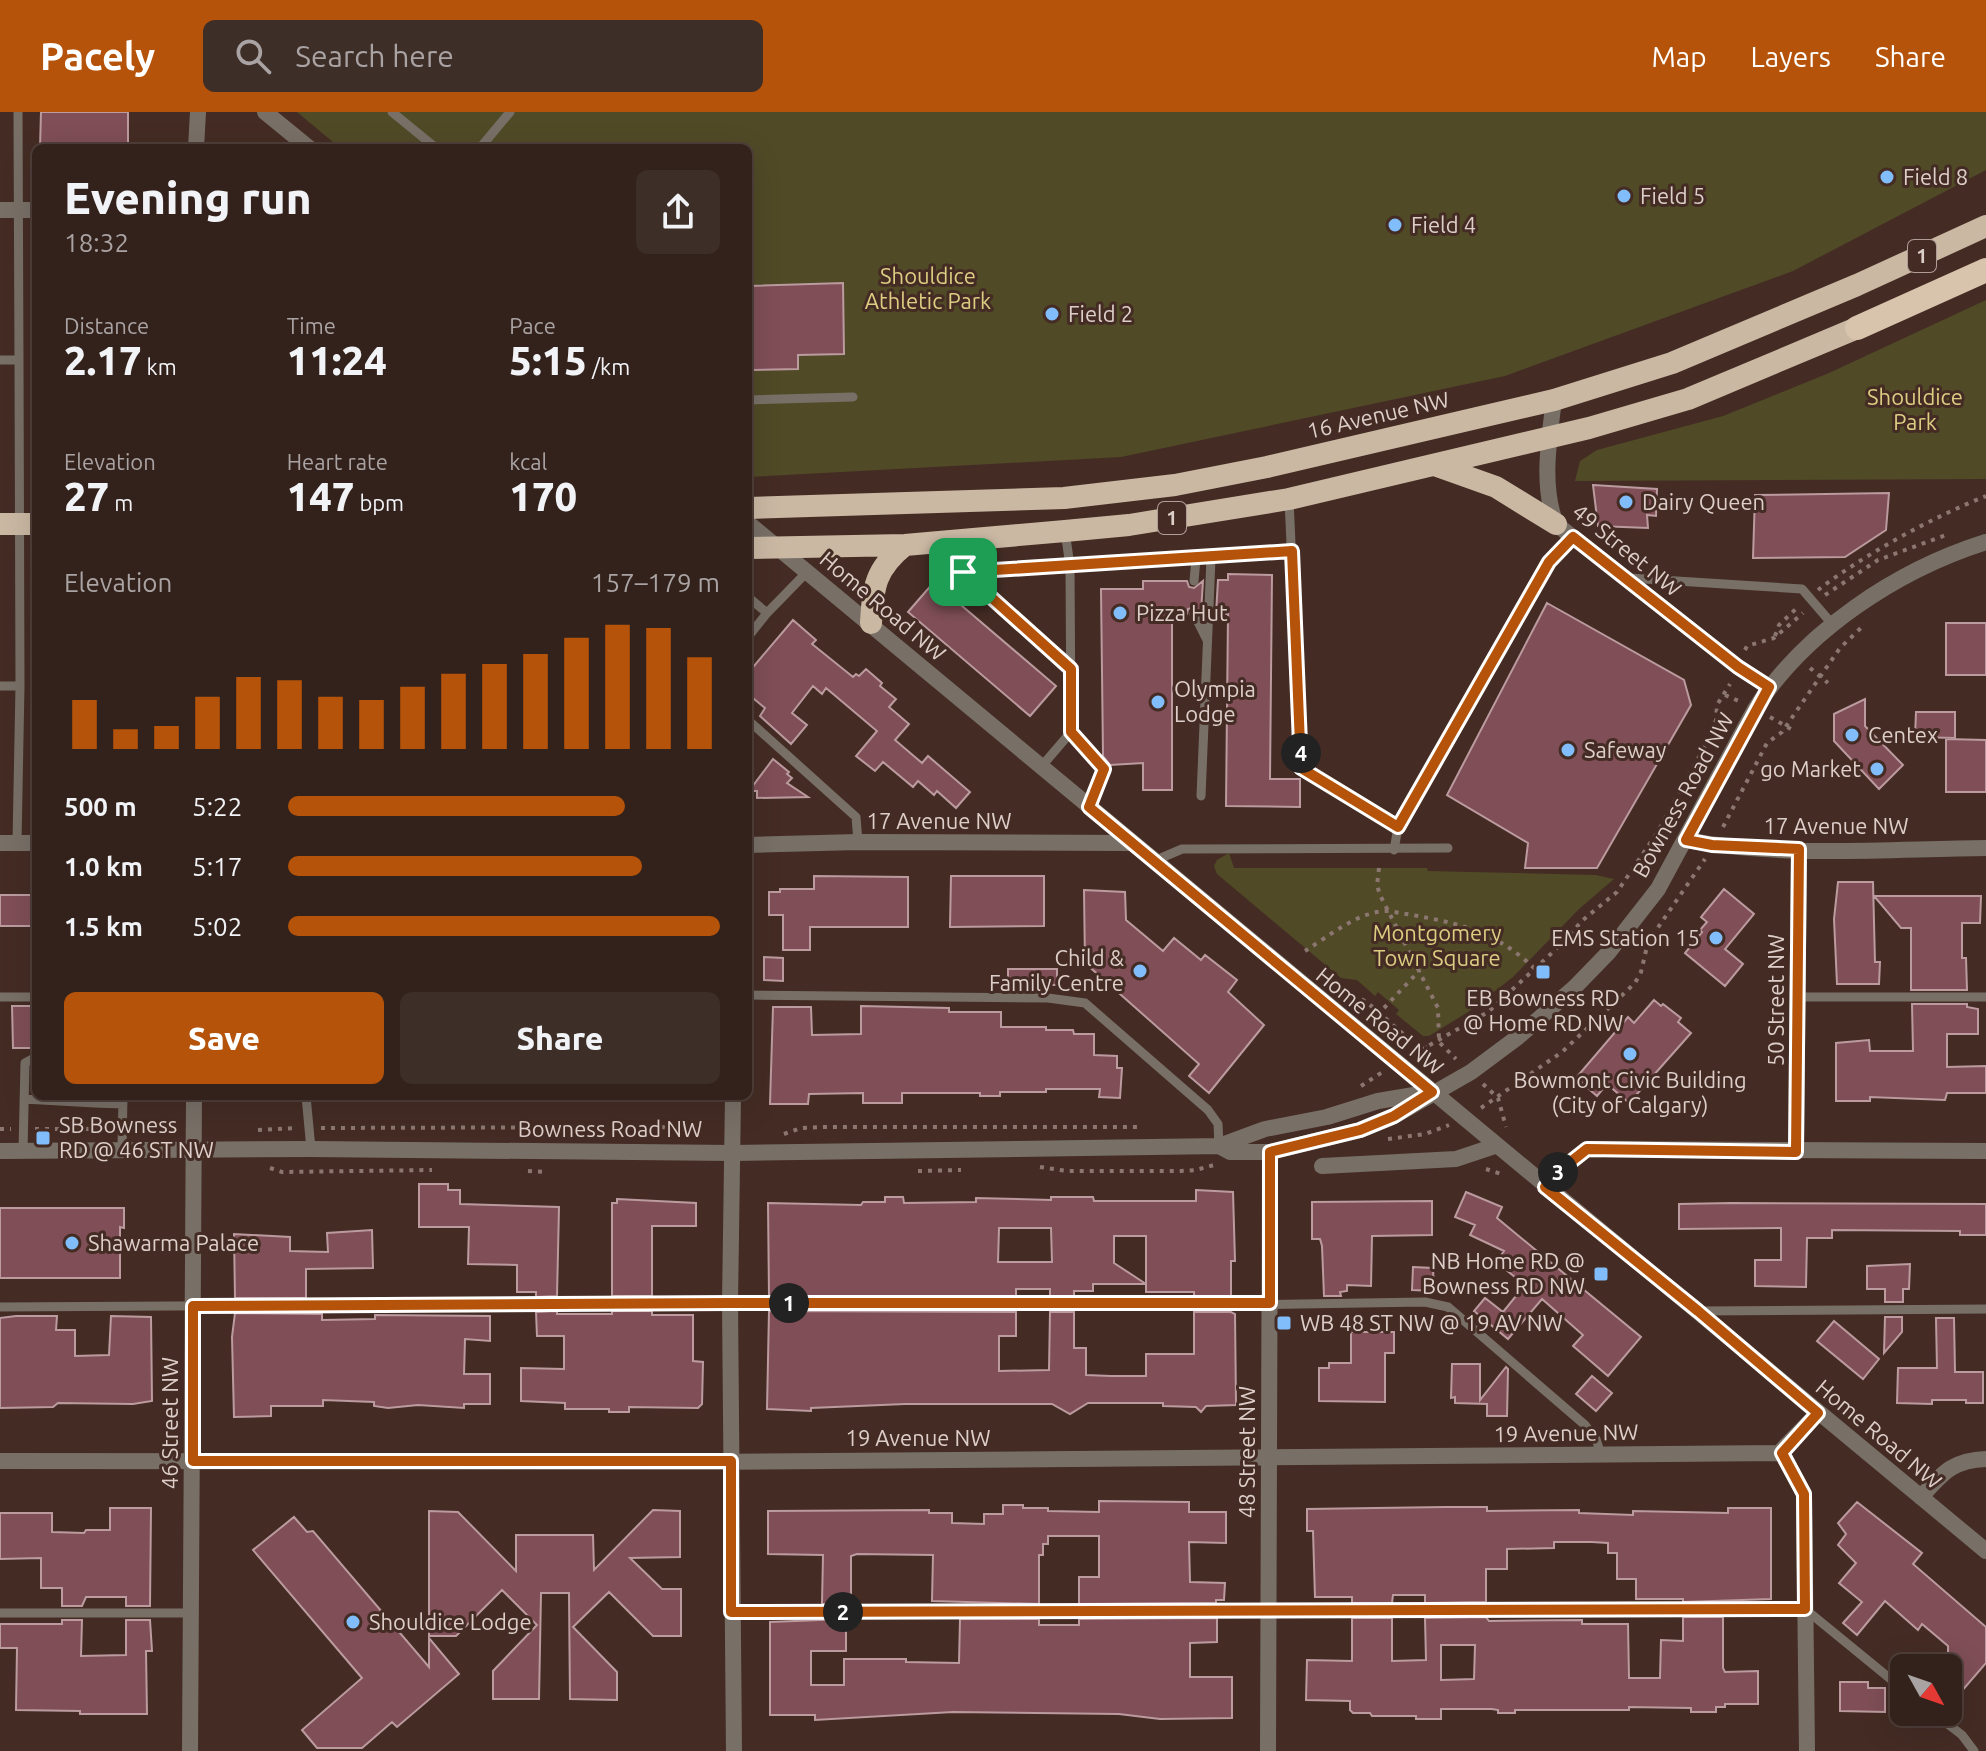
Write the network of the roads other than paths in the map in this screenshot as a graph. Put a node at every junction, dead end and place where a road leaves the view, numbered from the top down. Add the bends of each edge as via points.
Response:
1 (18, 112) edge
2 (198, 112) edge
3 (265, 112) edge
4 (392, 112) edge
5 (510, 112) edge
6 (196, 144) edge
7 (304, 144) edge
8 (431, 144) edge
9 (483, 144) edge
10 (0, 210) edge
11 (28, 210) edge
12 (1986, 226) edge
13 (1986, 270) edge
14 (1857, 328) joint
15 (0, 360) edge
16 (19, 360) junction
17 (853, 397) dead end
18 (752, 400) edge
19 (1554, 400) junction
20 (1549, 438) junction
21 (1436, 466) junction
22 (1289, 499) junction
23 (752, 508) edge
24 (18, 524) edge
25 (752, 526) edge
26 (1564, 530) junction
27 (1065, 531) junction
28 (935, 542) junction
29 (1986, 542) edge
30 (905, 545) junction
31 (752, 548) edge
32 (778, 548) junction
33 (1292, 551) junction
34 (1211, 558) junction
35 (1196, 559) junction
36 (1070, 566) junction
37 (807, 572) junction
38 (963, 572) junction
39 (1625, 578) junction
40 (1194, 581) dead end
41 (752, 600) edge
42 (767, 613) junction
43 (1194, 614) dead end
44 (871, 623) junction
45 (1833, 625) junction
46 (752, 632) edge
47 (1208, 642) junction
48 (1071, 669) junction
49 (0, 686) edge
50 (20, 686) junction
51 (1769, 687) junction
52 (752, 724) edge
53 (1071, 732) junction
54 (1041, 767) junction
55 (1201, 796) dead end
56 (1089, 807) junction
57 (1398, 827) junction
58 (1686, 840) junction
59 (858, 842) junction
60 (9, 843) edge
61 (32, 843) edge
62 (1130, 843) junction
63 (752, 845) edge
64 (1448, 848) dead end
65 (1986, 848) edge
66 (1799, 849) junction
67 (1394, 850) junction
68 (1153, 861) junction
69 (752, 995) edge
70 (0, 997) edge
71 (32, 997) edge
72 (1799, 997) junction
73 (1986, 997) edge
74 (32, 1059) edge
75 (25, 1074) junction
76 (32, 1074) edge
77 (1432, 1092) junction
78 (24, 1099) junction
79 (32, 1099) edge
80 (96, 1100) edge
81 (123, 1100) edge
82 (194, 1100) edge
83 (306, 1100) edge
84 (733, 1100) edge
85 (1219, 1146) junction
86 (1495, 1146) junction
87 (311, 1149) junction
88 (122, 1150) junction
89 (194, 1150) junction
90 (0, 1151) edge
91 (23, 1151) junction
92 (1986, 1151) edge
93 (1270, 1152) junction
94 (1796, 1152) junction
95 (733, 1153) junction
96 (1322, 1166) dead end
97 (1545, 1187) junction
98 (730, 1303) junction
99 (1270, 1303) junction
100 (193, 1306) junction
101 (0, 1307) edge
102 (1986, 1309) edge
103 (1698, 1311) junction
104 (1818, 1413) junction
105 (1782, 1453) junction
106 (1601, 1455) junction
107 (1268, 1458) junction
108 (1986, 1459) edge
109 (0, 1461) edge
110 (193, 1461) junction
111 (731, 1461) junction
112 (1921, 1497) junction
113 (1986, 1551) edge
114 (1805, 1609) junction
115 (1269, 1611) junction
116 (731, 1612) junction
117 (0, 1613) edge
118 (191, 1613) junction
119 (1890, 1679) edge
120 (1950, 1726) edge
121 (190, 1751) edge
122 (734, 1751) edge
123 (1268, 1751) edge
124 (1807, 1751) edge
125 (1974, 1751) edge

1 - 11 lane
2 - 6 street
3 - 7 street
4 - 8 lane
5 - 9 lane
10 - 11 street
11 - 16 lane
12 - 19 highway, 16 Avenue NW / 1 via 1672,363
13 - 14 highway, 1
14 - 20 highway, 1 via 1688,399
15 - 16 lane
16 - 24 lane
17 - 18 lane
19 - 20 street, 49 Street NW
19 - 23 highway, 16 Avenue NW / 1 via 1175,485 1064,498
20 - 21 highway, 1
20 - 26 street, 49 Street NW via 1548,504
21 - 22 highway, 1
21 - 26 highway via 1496,487
22 - 27 highway, 1
22 - 33 lane
24 - 50 lane
25 - 32 street, Home Road NW
26 - 39 street, 49 Street NW
26 - 57 lane
27 - 28 highway, 1
27 - 36 lane
28 - 30 highway, 1
28 - 38 lane
29 - 45 street, Bowness Road NW via 1907,576
30 - 32 highway, 1
30 - 44 highway via 877,576
31 - 32 highway, 1
32 - 37 street, Home Road NW
33 - 34 lane
33 - 57 lane via 1301,768
34 - 35 lane
34 - 47 lane
35 - 36 lane
35 - 40 lane
36 - 38 lane
36 - 48 lane
37 - 42 lane
37 - 44 street, Home Road NW
38 - 48 lane
39 - 45 lane via 1802,589
39 - 51 street, 49 Street NW
41 - 42 lane
42 - 46 lane
43 - 47 lane
44 - 54 street, Home Road NW
45 - 51 street, Bowness Road NW
47 - 55 lane
48 - 53 lane
49 - 50 lane
50 - 60 lane
51 - 58 street, Bowness Road NW
52 - 59 lane via 856,817
53 - 54 lane
53 - 56 lane via 1104,769
54 - 56 street, Home Road NW
56 - 62 street, Home Road NW
57 - 67 lane
58 - 66 street, 17 Avenue NW
58 - 77 street, Bowness Road NW via 1635,920 1575,987 1471,1072
59 - 62 street, 17 Avenue NW
59 - 63 street, 17 Avenue NW
60 - 61 street
62 - 68 street, Home Road NW
64 - 67 lane
65 - 66 street, 17 Avenue NW
66 - 72 street, 50 Street NW
67 - 68 lane via 1184,849
68 - 77 street, Home Road NW
69 - 85 lane via 1048,998 1085,1003 1208,1110 1218,1124
70 - 71 lane
72 - 73 lane
72 - 94 street, 50 Street NW
74 - 75 lane via 25,1063
75 - 76 lane
75 - 78 lane
77 - 85 street, Bowness Road NW via 1265,1129
77 - 86 street, Home Road NW
77 - 93 street, Bowness Road NW via 1360,1130
78 - 79 lane
78 - 91 lane
80 - 81 lane
81 - 88 lane
82 - 89 street, 46 Street NW
83 - 87 lane
84 - 95 street
85 - 93 street, Bowness Road NW via 1230,1152
85 - 95 street, Bowness Road NW
86 - 96 street via 1456,1159
86 - 97 street, Home Road NW
87 - 89 street, Bowness Road NW
87 - 95 street, Bowness Road NW
88 - 89 street, Bowness Road NW
88 - 91 street, Bowness Road NW
89 - 100 street, 46 Street NW
90 - 91 street, Bowness Road NW
92 - 94 street
93 - 99 street, 48 Street NW
94 - 97 street via 1587,1149
95 - 98 street
97 - 103 street, Home Road NW
98 - 99 lane
98 - 100 lane
98 - 111 street
99 - 106 lane via 1425,1302 1448,1307 1585,1425
99 - 107 street, 48 Street NW
100 - 101 lane
100 - 110 street, 46 Street NW
102 - 103 lane
103 - 104 street, Home Road NW
104 - 105 street
104 - 112 street, Home Road NW
105 - 106 street, 19 Avenue NW
105 - 114 street via 1804,1494
106 - 107 street, 19 Avenue NW
107 - 111 street, 19 Avenue NW
107 - 115 street, 48 Street NW
108 - 112 street via 1967,1459 1946,1469
109 - 110 street, 19 Avenue NW
110 - 111 street, 19 Avenue NW
110 - 118 street, 46 Street NW
111 - 116 street
112 - 113 street, Home Road NW
114 - 115 lane
114 - 119 lane
114 - 124 street
115 - 116 lane
115 - 123 street, 48 Street NW
116 - 122 street
117 - 118 lane
118 - 121 street, 46 Street NW
120 - 125 lane

